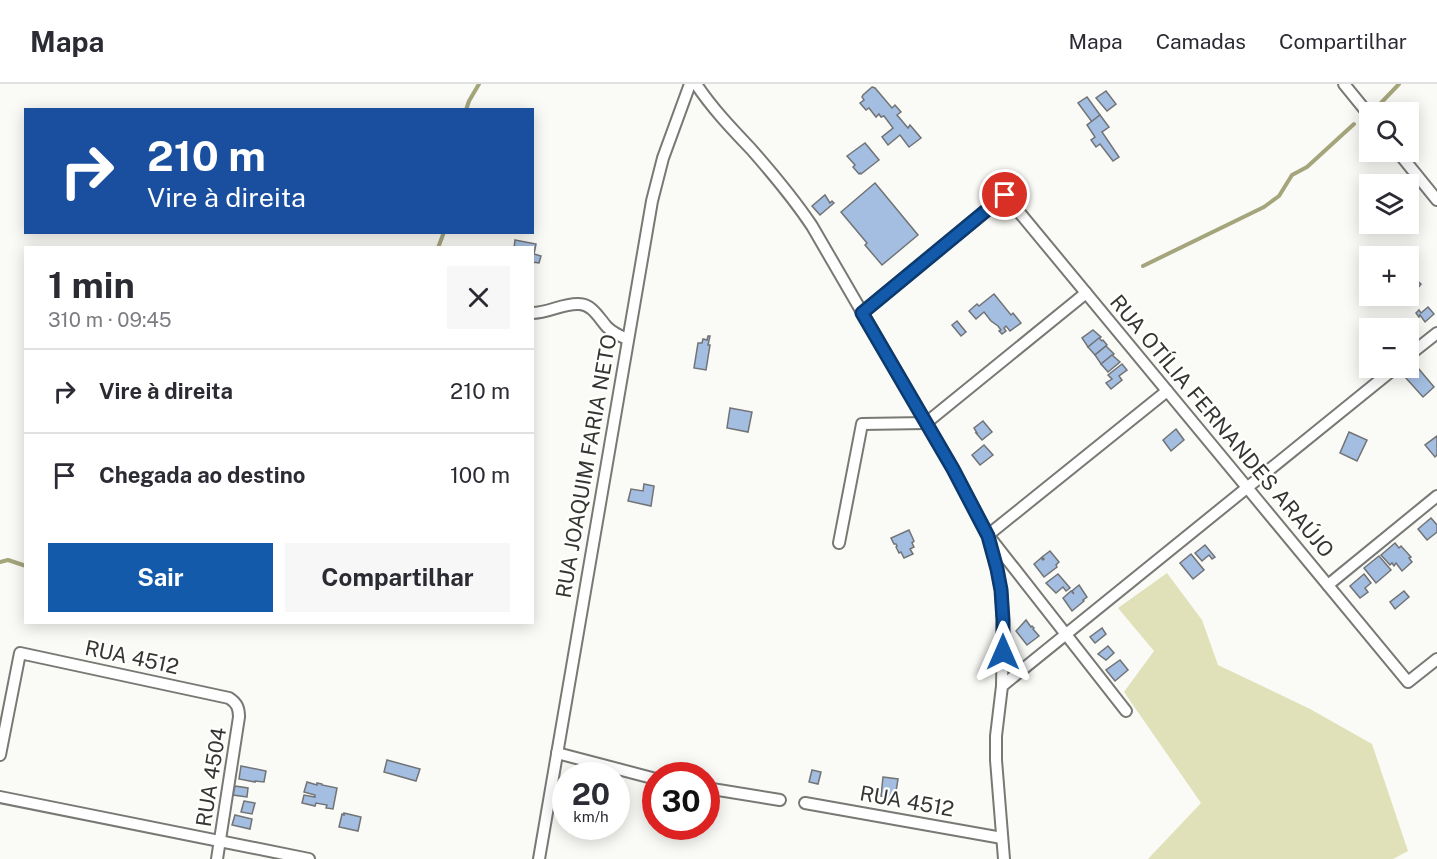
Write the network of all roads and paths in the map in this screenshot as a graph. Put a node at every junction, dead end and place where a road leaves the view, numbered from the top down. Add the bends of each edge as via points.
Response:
1 (690, 84) edge
2 (696, 84) edge
3 (1344, 84) edge
4 (1359, 102) edge
5 (1406, 162) edge
6 (1437, 200) edge
7 (1086, 293) junction
8 (534, 313) edge
9 (862, 313) junction
10 (1437, 333) edge
11 (627, 339) junction
12 (1419, 347) edge
13 (1383, 378) edge
14 (1167, 391) junction
15 (926, 423) junction
16 (1247, 487) junction
17 (1437, 496) edge
18 (988, 536) junction
19 (839, 543) dead end
20 (1328, 585) junction
21 (1065, 634) junction
22 (1437, 659) edge
23 (1002, 686) junction
24 (235, 702) joint
25 (1126, 711) dead end
26 (557, 753) junction
27 (0, 755) edge
28 (642, 775) edge
29 (720, 790) edge
30 (0, 797) edge
31 (780, 800) dead end
32 (805, 803) dead end
33 (1002, 838) junction
34 (221, 841) junction
35 (217, 859) edge
36 (309, 859) edge
37 (539, 859) edge
38 (1004, 859) edge

1 - 11 street, RUA JOAQUIM FARIA NETO via 652,201
2 - 9 street via 795,200
3 - 4 street
5 - 6 street
7 - 9 street, RUA OTÍLIA FERNANDES ARAÚJO via 1005,195
7 - 14 street, RUA OTÍLIA FERNANDES ARAÚJO
7 - 15 street
8 - 11 street via 577,303 586,305 617,335
9 - 15 street
10 - 12 street
11 - 26 street, RUA JOAQUIM FARIA NETO
13 - 16 street
14 - 16 street, RUA OTÍLIA FERNANDES ARAÚJO
14 - 18 street
15 - 18 street
15 - 19 street via 862,424
16 - 20 street, RUA OTÍLIA FERNANDES ARAÚJO
16 - 21 street
17 - 20 street
18 - 21 street
18 - 23 street via 1001,590
20 - 22 street, RUA OTÍLIA FERNANDES ARAÚJO via 1408,682
21 - 23 street
21 - 25 street
23 - 33 street via 996,760
24 - 27 street, RUA 4512 via 218,694 20,653
24 - 34 street, RUA 4504 via 239,717
26 - 28 street
26 - 37 street, RUA JOAQUIM FARIA NETO
29 - 31 street
30 - 34 street
32 - 33 street, RUA 4512
33 - 38 street
34 - 35 street, RUA 4504
34 - 36 street

